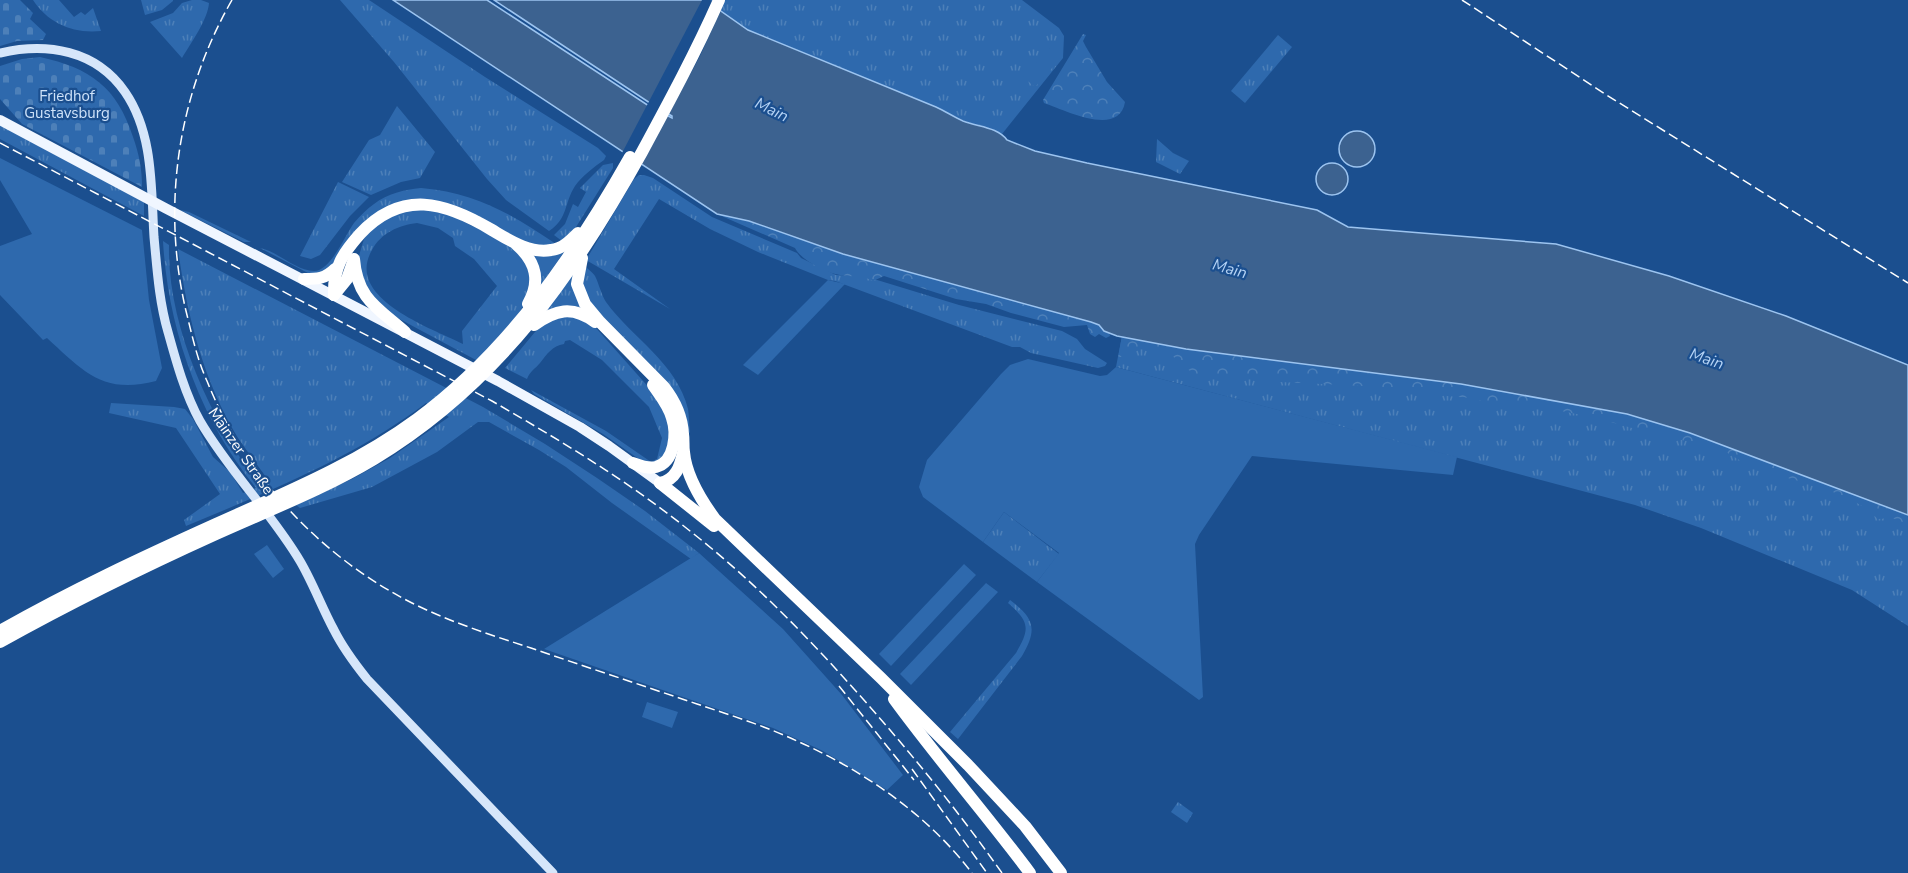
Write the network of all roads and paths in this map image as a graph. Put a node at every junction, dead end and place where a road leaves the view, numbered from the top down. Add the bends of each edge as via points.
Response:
1 (711, 0) edge
2 (720, 0) edge
3 (0, 53) edge
4 (2, 120) edge
5 (625, 174) junction
6 (592, 220) junction
7 (362, 232) junction
8 (514, 243) junction
9 (586, 246) junction
10 (354, 259) junction
11 (336, 269) junction
12 (304, 279) junction
13 (334, 294) junction
14 (405, 332) junction
15 (517, 332) junction
16 (437, 410) junction
17 (683, 452) junction
18 (666, 460) junction
19 (633, 463) junction
20 (660, 483) junction
21 (724, 535) junction
22 (750, 555) junction
23 (0, 631) edge
24 (0, 642) edge
25 (891, 695) junction
26 (553, 873) edge
27 (1030, 873) edge
28 (1055, 873) edge
29 (1061, 873) edge

1 - 5 highway
2 - 5 highway via 673,94
3 - 26 main road, Mainzer Straße via 24,48 64,51 88,60 123,90 143,132 150,165 154,237 169,337 199,419 301,563 343,646 367,679
4 - 12 main road
5 - 6 highway
5 - 9 highway
6 - 8 highway via 568,243 553,250 530,249
6 - 15 highway
7 - 8 highway via 387,211 421,204 459,213
7 - 10 highway
7 - 11 highway
8 - 15 highway via 532,262 536,279
9 - 15 highway via 558,287
9 - 17 highway via 577,284 580,295 591,312 669,393 681,421
10 - 13 highway
10 - 14 highway via 363,292
11 - 12 highway via 321,279
11 - 13 highway
12 - 13 main road
13 - 14 main road
14 - 19 main road via 580,427
15 - 16 highway
15 - 18 highway via 558,312 578,313 594,321 646,376 670,413 675,437
16 - 23 highway via 347,463 141,558
16 - 24 highway via 390,449 332,482 145,567
17 - 20 highway via 676,473
17 - 22 highway via 708,509
18 - 19 highway via 654,468
18 - 20 highway
19 - 20 main road
20 - 21 highway
21 - 22 highway
21 - 25 highway
22 - 29 highway via 968,765
25 - 27 highway
25 - 28 highway via 994,800

